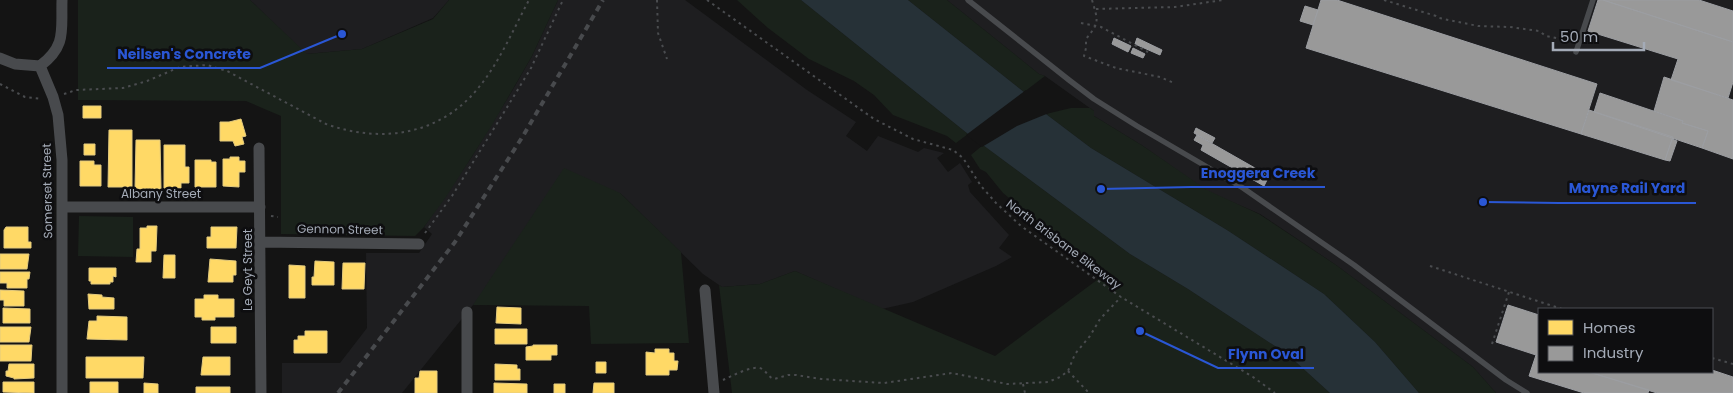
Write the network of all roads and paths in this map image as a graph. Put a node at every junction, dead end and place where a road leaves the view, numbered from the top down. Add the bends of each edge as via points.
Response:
1 (62, 0) edge
2 (528, 0) edge
3 (563, 0) edge
4 (657, 0) edge
5 (706, 0) edge
6 (968, 0) edge
7 (1092, 0) edge
8 (1198, 0) edge
9 (1223, 0) edge
10 (1384, 0) edge
11 (1592, 0) edge
12 (1198, 4) junction
13 (1095, 9) junction
14 (1081, 23) dead end
15 (1097, 25) junction
16 (1571, 41) dead end
17 (1148, 52) dead end
18 (1576, 52) dead end
19 (0, 58) edge
20 (667, 59) dead end
21 (40, 66) junction
22 (1174, 83) dead end
23 (0, 84) edge
24 (60, 95) dead end
25 (46, 98) dead end
26 (260, 148) dead end
27 (62, 206) junction
28 (260, 208) junction
29 (270, 216) dead end
30 (278, 217) dead end
31 (260, 242) junction
32 (418, 244) joint
33 (1430, 266) dead end
34 (705, 290) dead end
35 (1509, 292) junction
36 (1121, 297) junction
37 (1559, 308) edge
38 (467, 312) dead end
39 (1492, 344) dead end
40 (1713, 358) edge
41 (1733, 364) edge
42 (1068, 371) junction
43 (723, 380) dead end
44 (1023, 384) junction
45 (62, 393) edge
46 (261, 393) edge
47 (466, 393) edge
48 (714, 393) edge
49 (1025, 393) edge
50 (1089, 393) edge
51 (1275, 393) edge
52 (1526, 393) edge

1 - 21 street via 60,43 52,57
2 - 24 path via 487,77 476,91 443,118 408,132 374,135 326,124 227,71 206,65 180,67 123,88 76,90
3 - 32 path via 531,68 502,117
4 - 20 path via 658,33
5 - 36 path, North Brisbane Bikeway via 880,123 913,139 953,150 1009,216
6 - 52 lane via 1094,99 1243,188 1354,265
7 - 13 path
8 - 12 path
9 - 12 path
10 - 16 path via 1439,18 1478,26 1540,31 1546,36
11 - 18 lane
12 - 13 path
13 - 15 path
14 - 15 path
15 - 17 path
15 - 22 path via 1086,39 1084,56
19 - 21 street via 15,64
21 - 27 street, Somerset Street via 58,115
23 - 25 path via 25,97
26 - 28 street, Le Geyt Street
27 - 28 street, Albany Street
27 - 45 street, Somerset Street
28 - 31 street, Le Geyt Street
29 - 30 path
31 - 32 street, Gennon Street
31 - 46 street, Le Geyt Street
33 - 35 path
34 - 48 street
35 - 37 path
35 - 39 path
36 - 42 path via 1100,319 1075,354
36 - 51 path, North Brisbane Bikeway
38 - 47 street
40 - 41 path
42 - 44 path via 1052,381
42 - 50 path
43 - 44 path via 756,367 774,379 796,374 846,382 884,383 952,373
44 - 49 path

